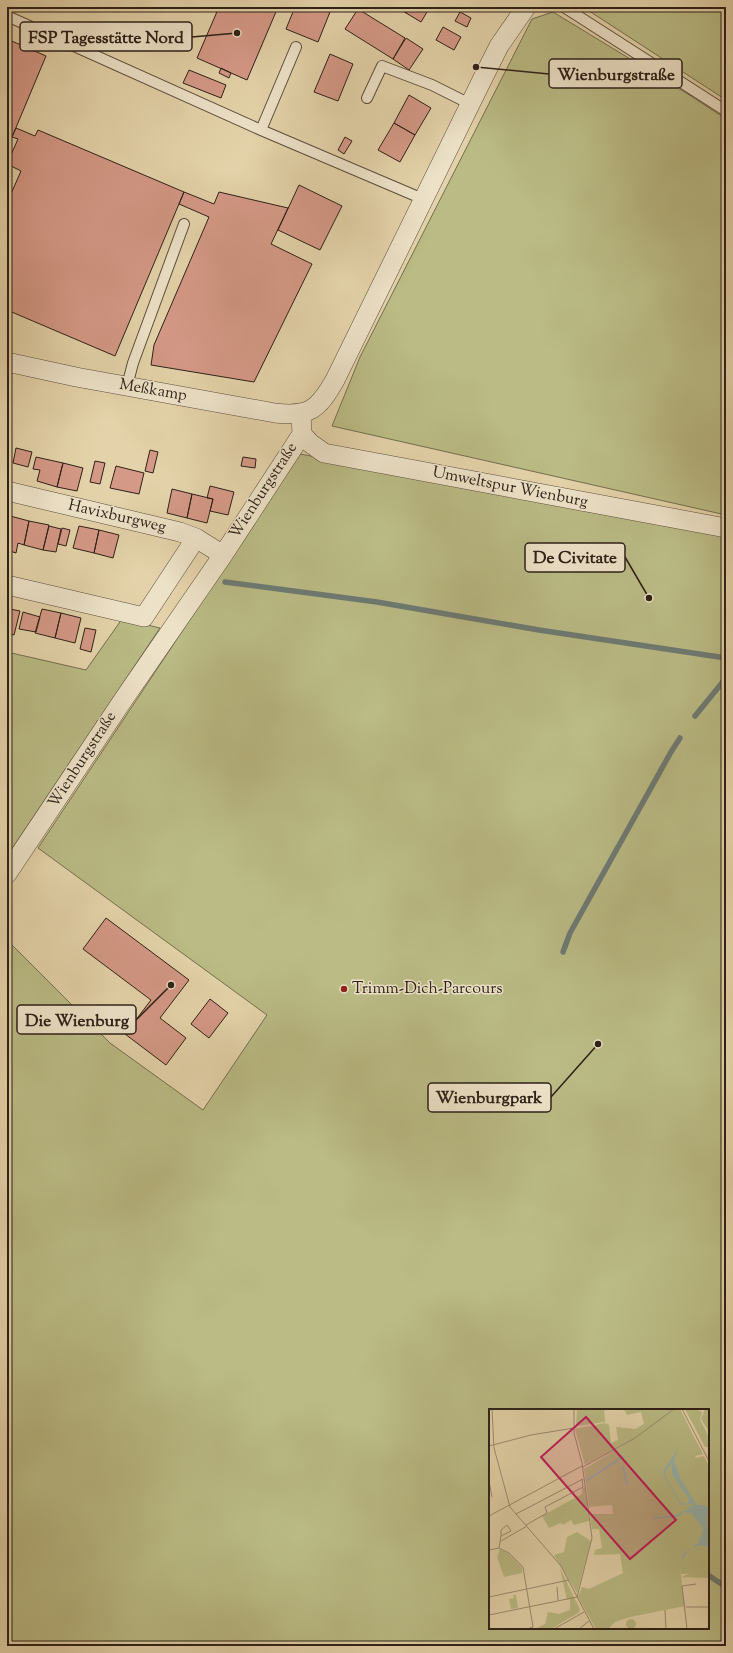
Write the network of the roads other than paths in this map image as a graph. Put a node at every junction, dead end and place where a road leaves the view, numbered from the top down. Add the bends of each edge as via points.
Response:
1 (526, 7) edge
2 (564, 7) edge
3 (7, 16) edge
4 (296, 48) dead end
5 (367, 98) dead end
6 (470, 104) junction
7 (726, 111) edge
8 (261, 130) junction
9 (423, 200) junction
10 (184, 224) dead end
11 (7, 362) edge
12 (127, 386) junction
13 (301, 414) junction
14 (302, 434) junction
15 (7, 491) edge
16 (726, 528) edge
17 (196, 538) junction
18 (223, 555) junction
19 (7, 585) edge
20 (7, 874) edge

1 - 6 street via 500,46
2 - 7 lane
3 - 8 lane
4 - 8 lane
5 - 6 lane via 382,66 432,85
6 - 9 street
8 - 9 lane
9 - 13 street via 329,391 312,410
10 - 12 lane
11 - 12 street, Meßkamp
12 - 13 street, Meßkamp via 275,413
13 - 14 street, Wienburgstraße
14 - 16 street, Umweltspur Wienburg via 324,453
14 - 18 street, Wienburgstraße
15 - 17 street, Havixburgweg
17 - 18 street, Havixburgweg
17 - 19 street via 144,617
18 - 20 street, Wienburgstraße

